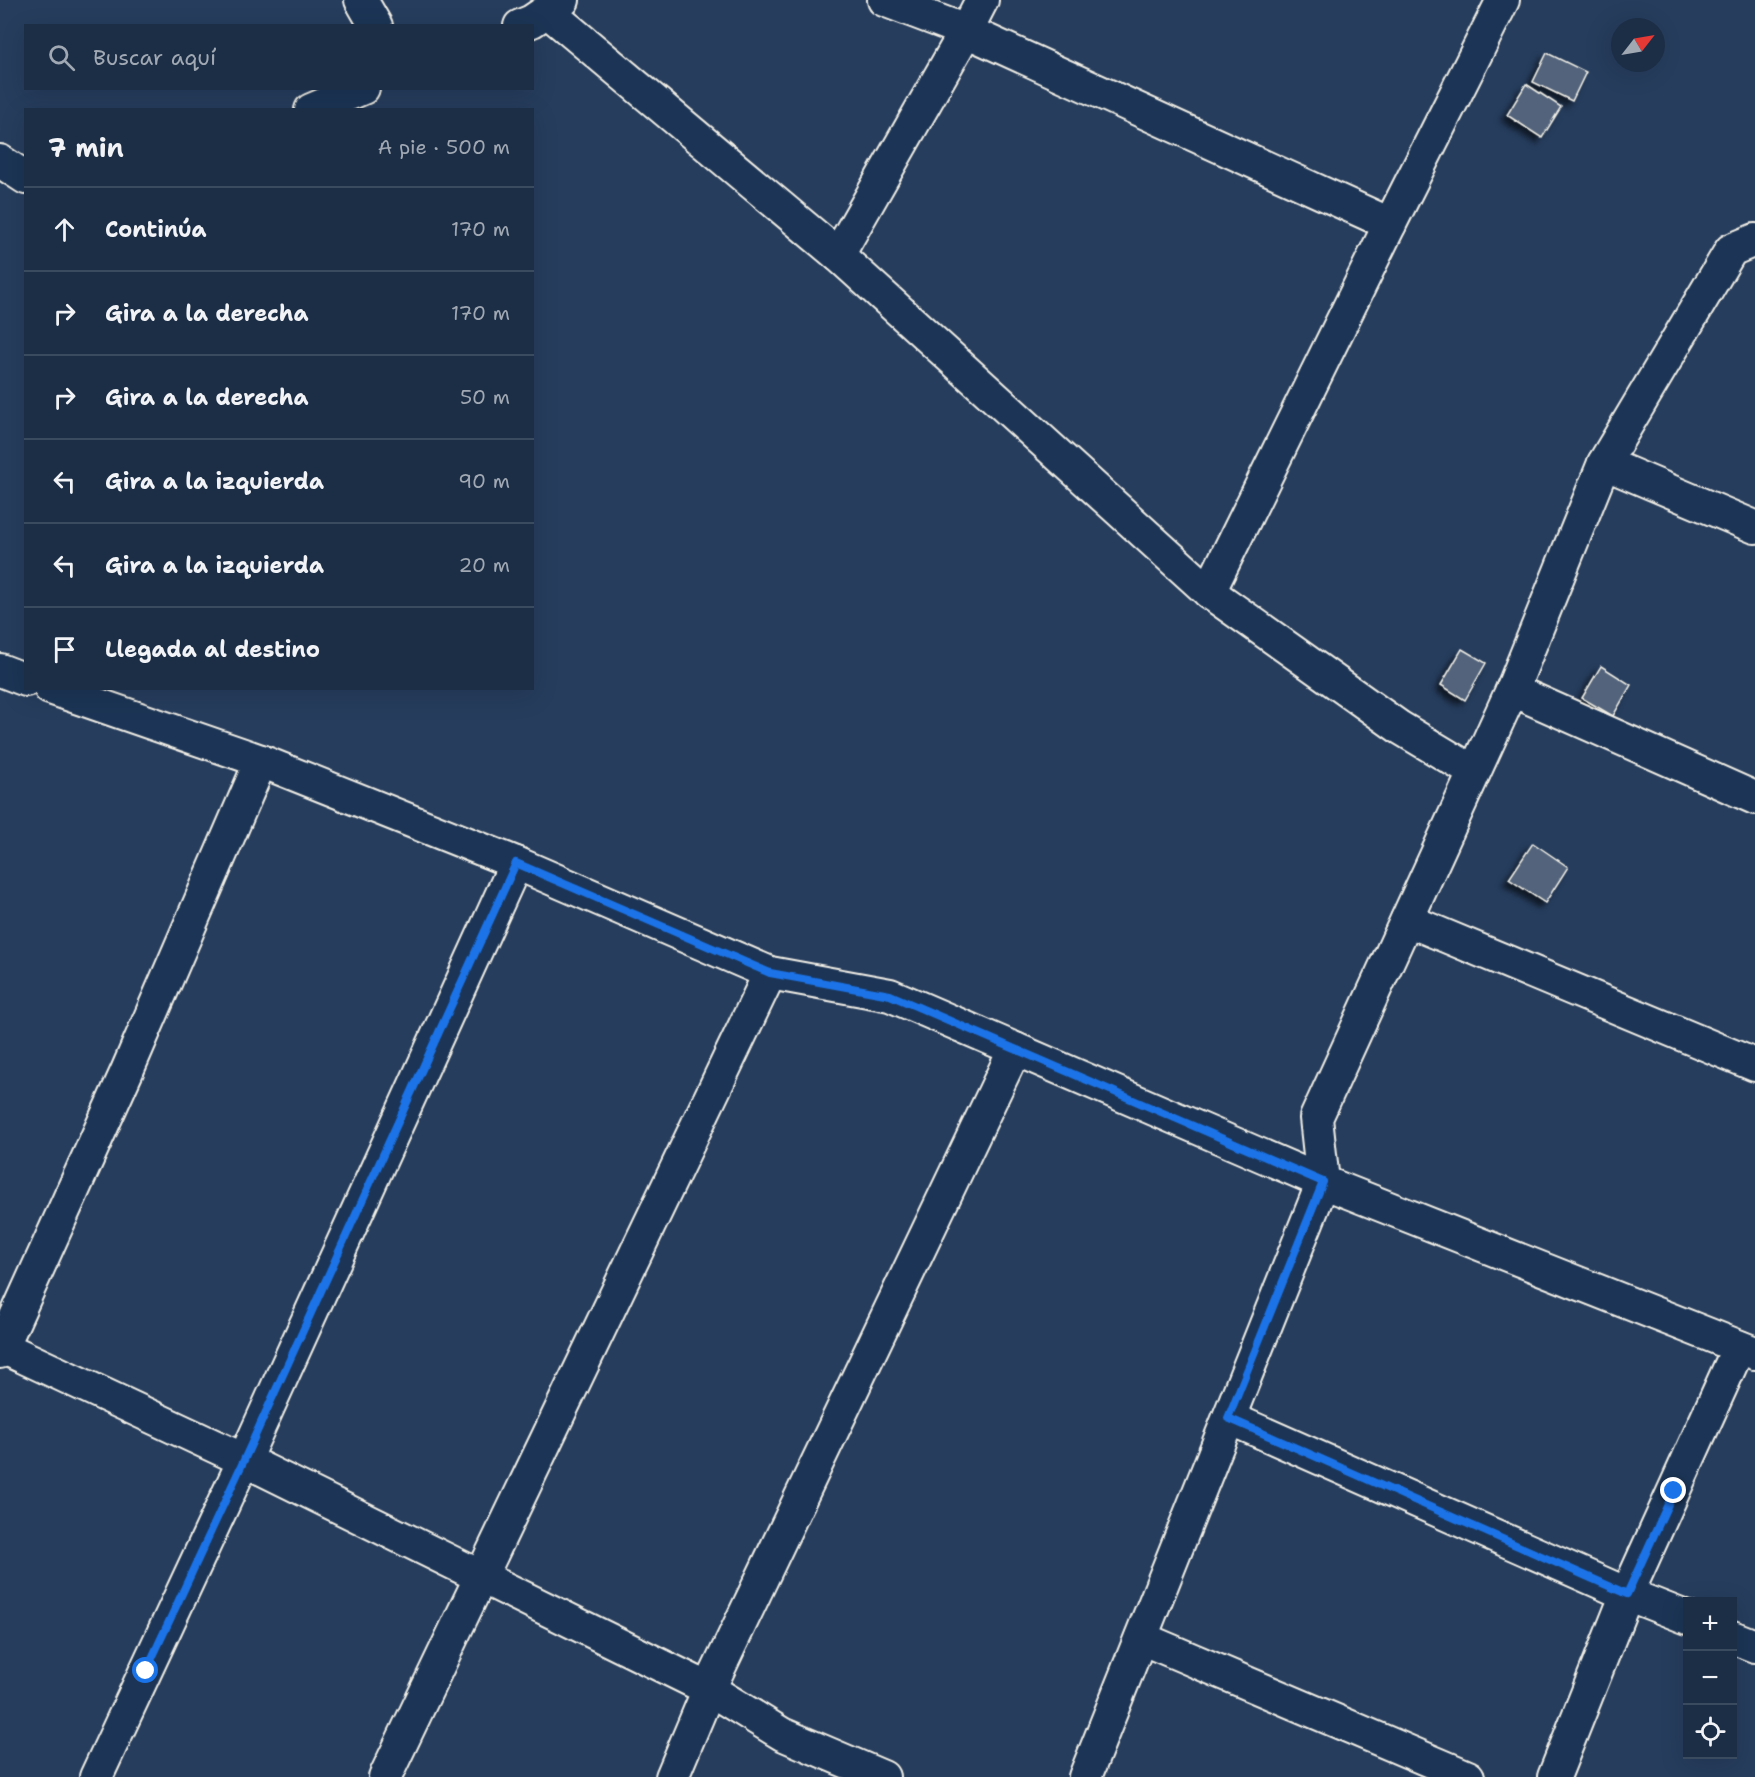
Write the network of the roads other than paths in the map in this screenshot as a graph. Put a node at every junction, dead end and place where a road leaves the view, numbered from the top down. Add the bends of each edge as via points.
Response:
1 (362, 0) edge
2 (884, 0) edge
3 (982, 0) edge
4 (1503, 0) edge
5 (555, 5) edge
6 (375, 24) edge
7 (523, 24) edge
8 (966, 31) junction
9 (358, 90) edge
10 (316, 108) edge
11 (0, 161) edge
12 (24, 177) edge
13 (1390, 224) junction
14 (1747, 250) edge
15 (838, 255) junction
16 (1604, 463) junction
17 (1755, 527) edge
18 (1209, 592) junction
19 (56, 690) edge
20 (1512, 690) junction
21 (261, 760) junction
22 (1474, 772) junction
23 (1755, 798) edge
24 (516, 863) junction
25 (1407, 920) junction
26 (770, 973) junction
27 (1015, 1049) junction
28 (1755, 1065) edge
29 (1323, 1182) junction
30 (1, 1349) edge
31 (1747, 1350) edge
32 (1228, 1418) junction
33 (244, 1460) junction
34 (481, 1577) junction
35 (1627, 1594) junction
36 (1683, 1616) edge
37 (1141, 1638) junction
38 (1737, 1639) edge
39 (1755, 1646) edge
40 (709, 1689) junction
41 (96, 1777) edge
42 (385, 1777) edge
43 (672, 1777) edge
44 (884, 1777) edge
45 (1085, 1777) edge
46 (1468, 1777) edge
47 (1554, 1777) edge

1 - 6 street
2 - 8 street
3 - 8 street
4 - 13 street
5 - 7 street
5 - 15 street
8 - 13 street
8 - 15 street
9 - 10 street
11 - 12 street
13 - 18 street
14 - 16 street
15 - 18 street
16 - 17 street
16 - 20 street
18 - 22 street via 1399,727
19 - 21 street
20 - 22 street
20 - 23 street
21 - 24 street
21 - 30 street via 127,1071
22 - 25 street
24 - 26 street
24 - 33 street
25 - 28 street
25 - 29 street via 1316,1118
26 - 27 street via 890,995
26 - 34 street
27 - 29 street
27 - 40 street
29 - 31 street
29 - 32 street
30 - 33 street
31 - 35 street
32 - 35 street
32 - 37 street
33 - 34 street
33 - 41 street
34 - 40 street
34 - 42 street
35 - 36 street
35 - 47 street
37 - 45 street
37 - 46 street
38 - 39 street
40 - 43 street
40 - 44 street via 782,1734

